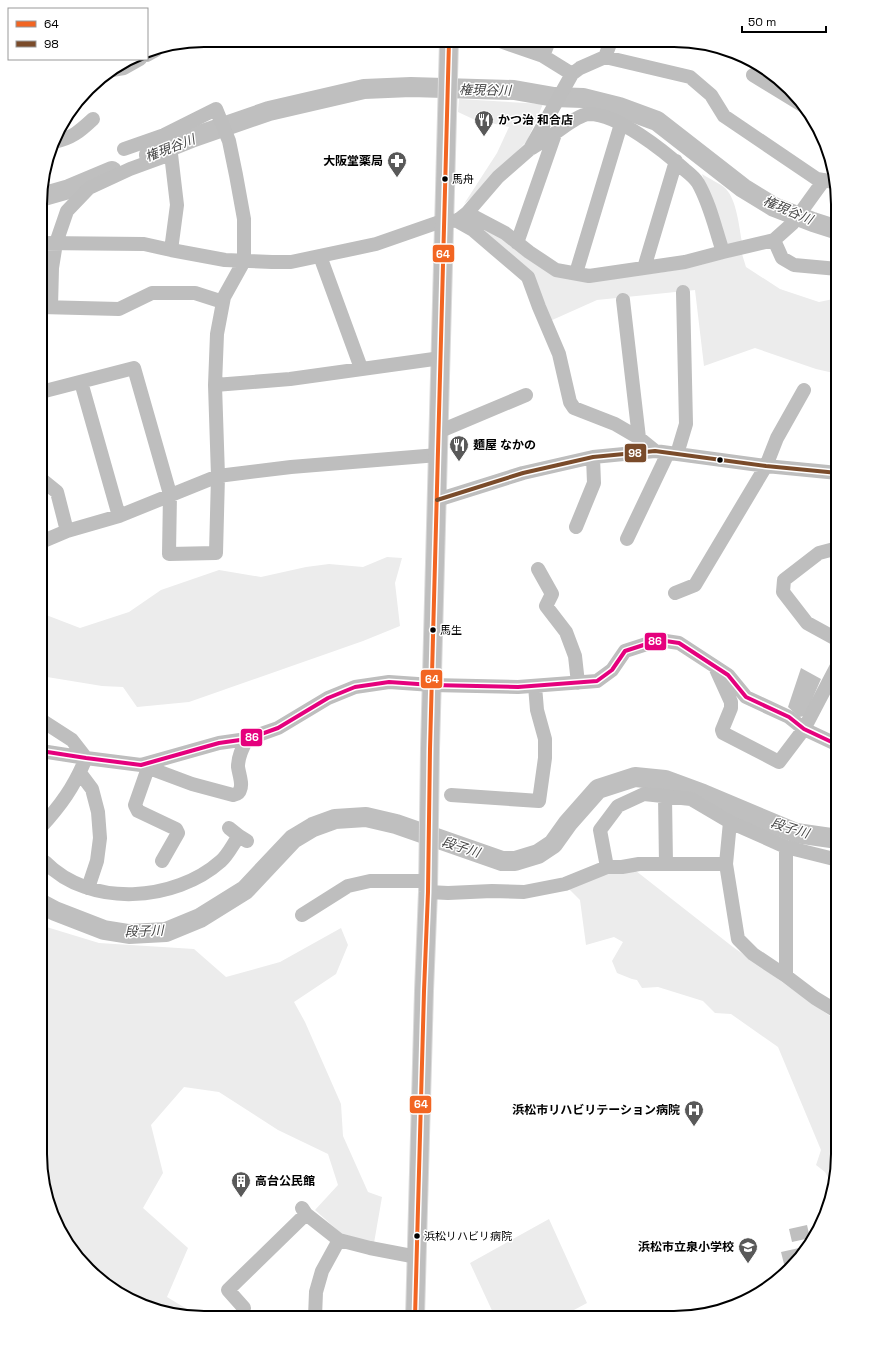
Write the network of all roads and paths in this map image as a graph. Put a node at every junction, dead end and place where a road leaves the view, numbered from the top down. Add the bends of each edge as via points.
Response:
1 (449, 47) edge
2 (517, 47) edge
3 (547, 47) edge
4 (608, 47) edge
5 (543, 56) junction
6 (604, 57) junction
7 (753, 75) dead end
8 (569, 78) junction
9 (781, 89) edge
10 (93, 119) dead end
11 (621, 124) junction
12 (555, 134) junction
13 (164, 135) junction
14 (60, 141) edge
15 (124, 149) dead end
16 (530, 149) junction
17 (171, 154) junction
18 (676, 161) junction
19 (829, 181) edge
20 (456, 218) junction
21 (774, 240) junction
22 (517, 243) junction
23 (47, 244) edge
24 (56, 244) junction
25 (171, 250) junction
26 (723, 252) junction
27 (320, 256) junction
28 (244, 261) junction
29 (644, 268) junction
30 (831, 268) edge
31 (576, 273) junction
32 (683, 292) dead end
33 (47, 300) edge
34 (623, 300) dead end
35 (223, 302) junction
36 (47, 307) edge
37 (441, 358) junction
38 (361, 368) junction
39 (81, 382) junction
40 (215, 385) junction
41 (47, 390) edge
42 (804, 390) dead end
43 (526, 395) dead end
44 (438, 432) junction
45 (639, 438) junction
46 (667, 453) junction
47 (438, 455) junction
48 (593, 457) junction
49 (766, 466) junction
50 (831, 472) edge
51 (218, 476) junction
52 (47, 484) edge
53 (170, 494) junction
54 (437, 500) junction
55 (119, 516) junction
56 (576, 527) dead end
57 (67, 531) junction
58 (47, 539) edge
59 (626, 539) dead end
60 (831, 550) edge
61 (538, 569) dead end
62 (674, 592) dead end
63 (831, 636) edge
64 (715, 667) junction
65 (831, 677) edge
66 (578, 683) junction
67 (432, 685) junction
68 (535, 686) junction
69 (47, 724) edge
70 (804, 729) junction
71 (247, 740) junction
72 (831, 742) edge
73 (47, 752) edge
74 (86, 758) junction
75 (145, 767) junction
76 (80, 773) junction
77 (452, 795) dead end
78 (665, 796) junction
79 (47, 820) edge
80 (730, 822) junction
81 (238, 835) dead end
82 (786, 847) junction
83 (831, 858) edge
84 (162, 862) dead end
85 (47, 864) edge
86 (666, 864) junction
87 (726, 864) junction
88 (607, 867) junction
89 (428, 886) junction
90 (88, 888) junction
91 (302, 916) dead end
92 (786, 976) junction
93 (831, 1008) edge
94 (339, 1240) junction
95 (417, 1257) junction
96 (244, 1308) dead end
97 (315, 1311) edge
98 (415, 1311) edge

1 - 20 main road via 448,110
2 - 5 street
3 - 5 street
4 - 6 street
5 - 8 street
6 - 8 street via 580,68
6 - 19 street via 690,77 711,95 724,116 817,179
7 - 9 street
8 - 16 street
10 - 14 street via 79,132
11 - 12 street via 605,117 588,114 569,122
11 - 18 street
11 - 31 street
12 - 16 street
12 - 22 street
13 - 15 street
13 - 17 street
13 - 28 street via 216,109 229,141 244,220
16 - 20 street
17 - 24 street via 130,168 89,188 67,211
17 - 25 street via 178,205
18 - 26 street via 697,181 707,201
18 - 29 street
19 - 21 street via 793,223
20 - 22 street via 505,233
20 - 27 street via 376,244
20 - 37 main road
20 - 45 street via 528,277 559,354 570,402 574,408 615,424
21 - 26 street
21 - 30 street via 782,258 794,265
22 - 31 street via 556,270
23 - 24 street
24 - 25 street via 144,244
24 - 33 street
25 - 28 street
26 - 29 street via 685,262
27 - 28 street via 291,262
27 - 38 street
28 - 35 street
29 - 31 street via 589,276
32 - 46 street via 686,424
34 - 45 street
35 - 36 street via 195,293 152,293 119,309
35 - 40 street via 217,334
37 - 38 street
37 - 44 main road
38 - 40 street
39 - 41 street
39 - 53 street via 134,368
39 - 55 street
40 - 51 street
42 - 49 street via 777,438
43 - 44 street
44 - 47 main road
45 - 46 street
46 - 48 street
46 - 49 street
46 - 59 street
47 - 51 street via 291,467
47 - 54 main road
48 - 54 street via 523,473
48 - 56 street via 594,482
49 - 50 street
49 - 62 street via 695,586
51 - 53 street
51 - 53 street via 216,553 169,554
52 - 57 street via 57,492
53 - 55 street
54 - 67 main road
55 - 57 street
57 - 58 street
60 - 63 street via 819,553 784,580 784,592 808,623
61 - 66 street via 552,594 546,606 566,632 575,656
64 - 66 street via 679,643 659,640 625,651 612,670 597,682
64 - 70 street via 728,675 746,697 789,717
64 - 70 street via 731,702 723,733 779,762
65 - 70 street
66 - 68 street
67 - 68 street
67 - 71 street via 389,682 355,687 328,698 278,728
67 - 89 main road
68 - 77 street via 537,710 545,739 539,801
69 - 74 street via 72,740
70 - 72 street
71 - 75 street via 219,743
71 - 75 street via 240,752 238,766 241,787 237,794 232,795 192,784
73 - 74 street
74 - 75 street
74 - 76 street
75 - 84 street via 135,805 138,811 176,828 178,834
76 - 79 street via 69,793
76 - 90 street via 92,789 98,812 100,838 97,861
78 - 80 street via 691,799
78 - 86 street
78 - 88 street via 644,794 618,806 600,830
80 - 82 street
80 - 87 street
81 - 90 street via 222,861 200,876 178,886 142,895 114,895
82 - 83 street
82 - 92 street
85 - 90 street via 54,872
86 - 87 street
86 - 88 street
87 - 92 street via 738,939 753,954
88 - 89 street via 565,884 524,892 448,893
89 - 91 street via 370,882 348,886
89 - 95 main road
92 - 93 street
94 - 95 street
94 - 96 street via 304,1211 228,1290
94 - 97 street via 322,1271 316,1292
95 - 98 main road

